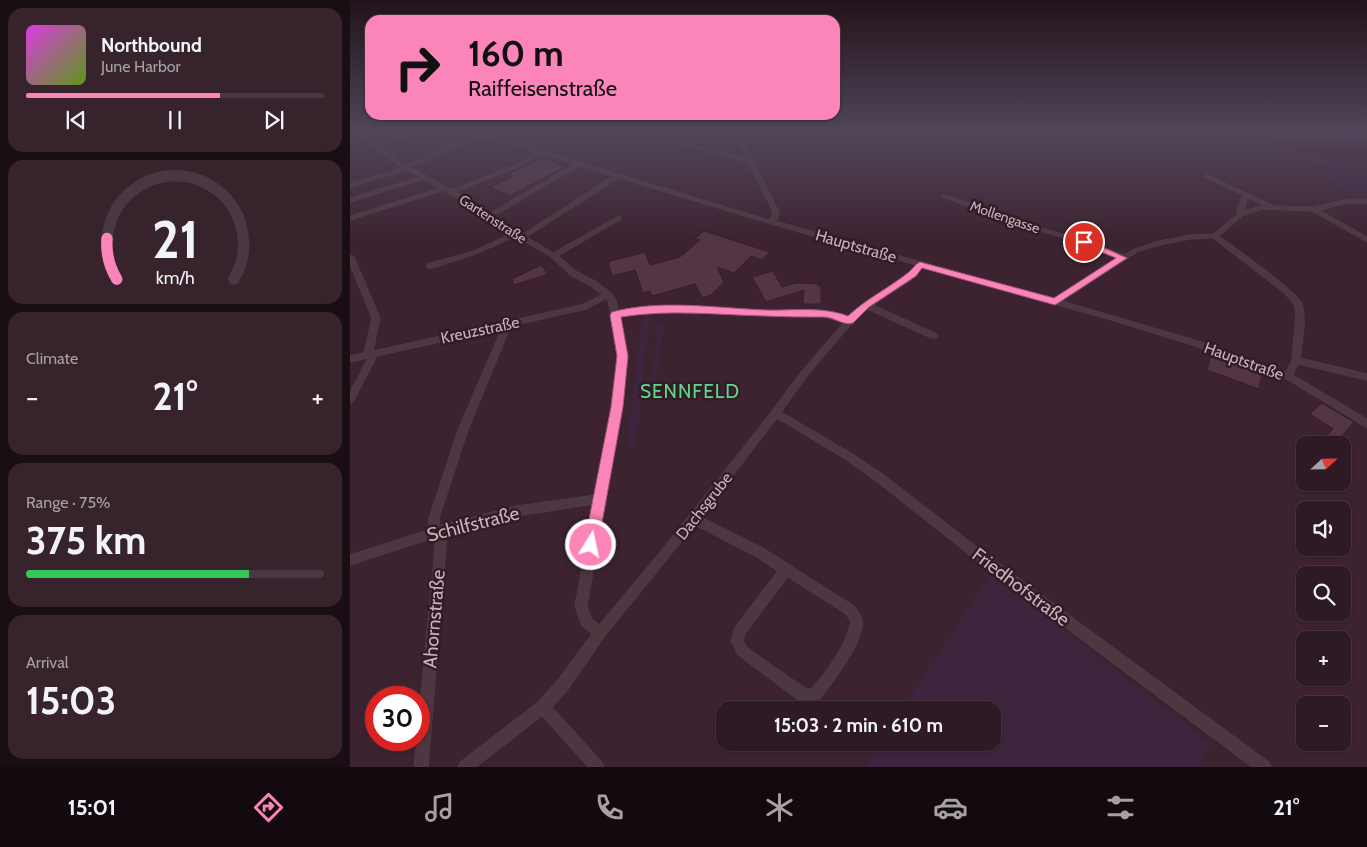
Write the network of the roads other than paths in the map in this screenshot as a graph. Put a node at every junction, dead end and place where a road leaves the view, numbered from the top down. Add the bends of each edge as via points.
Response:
1 (401, 169) edge
2 (410, 169) edge
3 (507, 169) edge
4 (571, 169) edge
5 (596, 169) edge
6 (754, 169) edge
7 (619, 175) junction
8 (1206, 176) dead end
9 (424, 177) junction
10 (350, 185) edge
11 (448, 190) junction
12 (1246, 195) junction
13 (944, 196) dead end
14 (350, 200) edge
15 (1367, 201) edge
16 (1273, 207) junction
17 (1313, 209) junction
18 (1241, 214) junction
19 (490, 216) junction
20 (350, 218) edge
21 (619, 218) dead end
22 (770, 222) junction
23 (518, 236) junction
24 (1215, 236) junction
25 (1367, 240) edge
26 (553, 256) junction
27 (350, 257) edge
28 (1122, 258) junction
29 (920, 265) junction
30 (430, 266) dead end
31 (608, 295) junction
32 (1055, 302) junction
33 (866, 305) junction
34 (616, 315) junction
35 (849, 321) junction
36 (503, 326) junction
37 (934, 336) dead end
38 (371, 354) junction
39 (350, 359) edge
40 (1296, 360) junction
41 (1288, 376) junction
42 (1367, 377) edge
43 (350, 400) edge
44 (775, 413) junction
45 (1367, 424) edge
46 (599, 499) junction
47 (694, 519) junction
48 (438, 532) junction
49 (350, 560) edge
50 (786, 570) junction
51 (600, 633) junction
52 (543, 707) junction
53 (421, 767) edge
54 (465, 767) edge
55 (596, 767) edge
56 (1264, 767) edge

1 - 10 street
2 - 9 street, Gartenstraße
3 - 11 street
4 - 19 street
5 - 7 street, Hauptstraße
6 - 22 street via 776,212
7 - 22 street, Hauptstraße
7 - 23 street
8 - 12 street
9 - 11 street, Gartenstraße
9 - 14 street
11 - 19 street, Gartenstraße
11 - 20 street
12 - 16 street
12 - 18 street
13 - 28 street, Mollengasse via 1097,246
15 - 17 street via 1348,201
16 - 17 street
16 - 18 street
17 - 25 street
18 - 24 street
19 - 23 street, Gartenstraße
21 - 26 street
22 - 29 street, Hauptstraße
23 - 26 street, Gartenstraße
23 - 30 street
24 - 28 street via 1159,243
24 - 40 street via 1294,297 1300,313
26 - 31 street, Gartenstraße
27 - 38 street via 376,318
28 - 32 street
29 - 32 street, Hauptstraße
29 - 33 street, Dachsgrube via 907,279
31 - 34 street
31 - 36 street, Kreuzstraße via 583,307
32 - 41 street, Hauptstraße via 1195,343
33 - 35 street, Dachsgrube
33 - 37 street
34 - 35 street via 641,310 684,309 830,314
34 - 46 street via 623,356 617,407
35 - 44 street, Dachsgrube
36 - 38 street, Kreuzstraße
36 - 48 street, Ahornstraße via 503,335 463,430 434,518
38 - 39 street, Kreuzstraße
38 - 43 street
40 - 41 street
40 - 42 street, Hauptstraße
41 - 45 street, Hauptstraße
44 - 47 street, Dachsgrube
44 - 56 street, Friedhofstraße via 880,478 994,567
46 - 48 street, Schilfstraße via 517,511
46 - 51 street via 581,606 586,622
47 - 50 street via 759,552
47 - 51 street, Dachsgrube
48 - 49 street, Schilfstraße
48 - 53 street, Ahornstraße
50 - 50 street via 739,630 737,641 742,651 795,689 814,696 856,633 857,621 850,610
51 - 52 street, Dachsgrube
52 - 54 street, Dachsgrube
52 - 55 street

